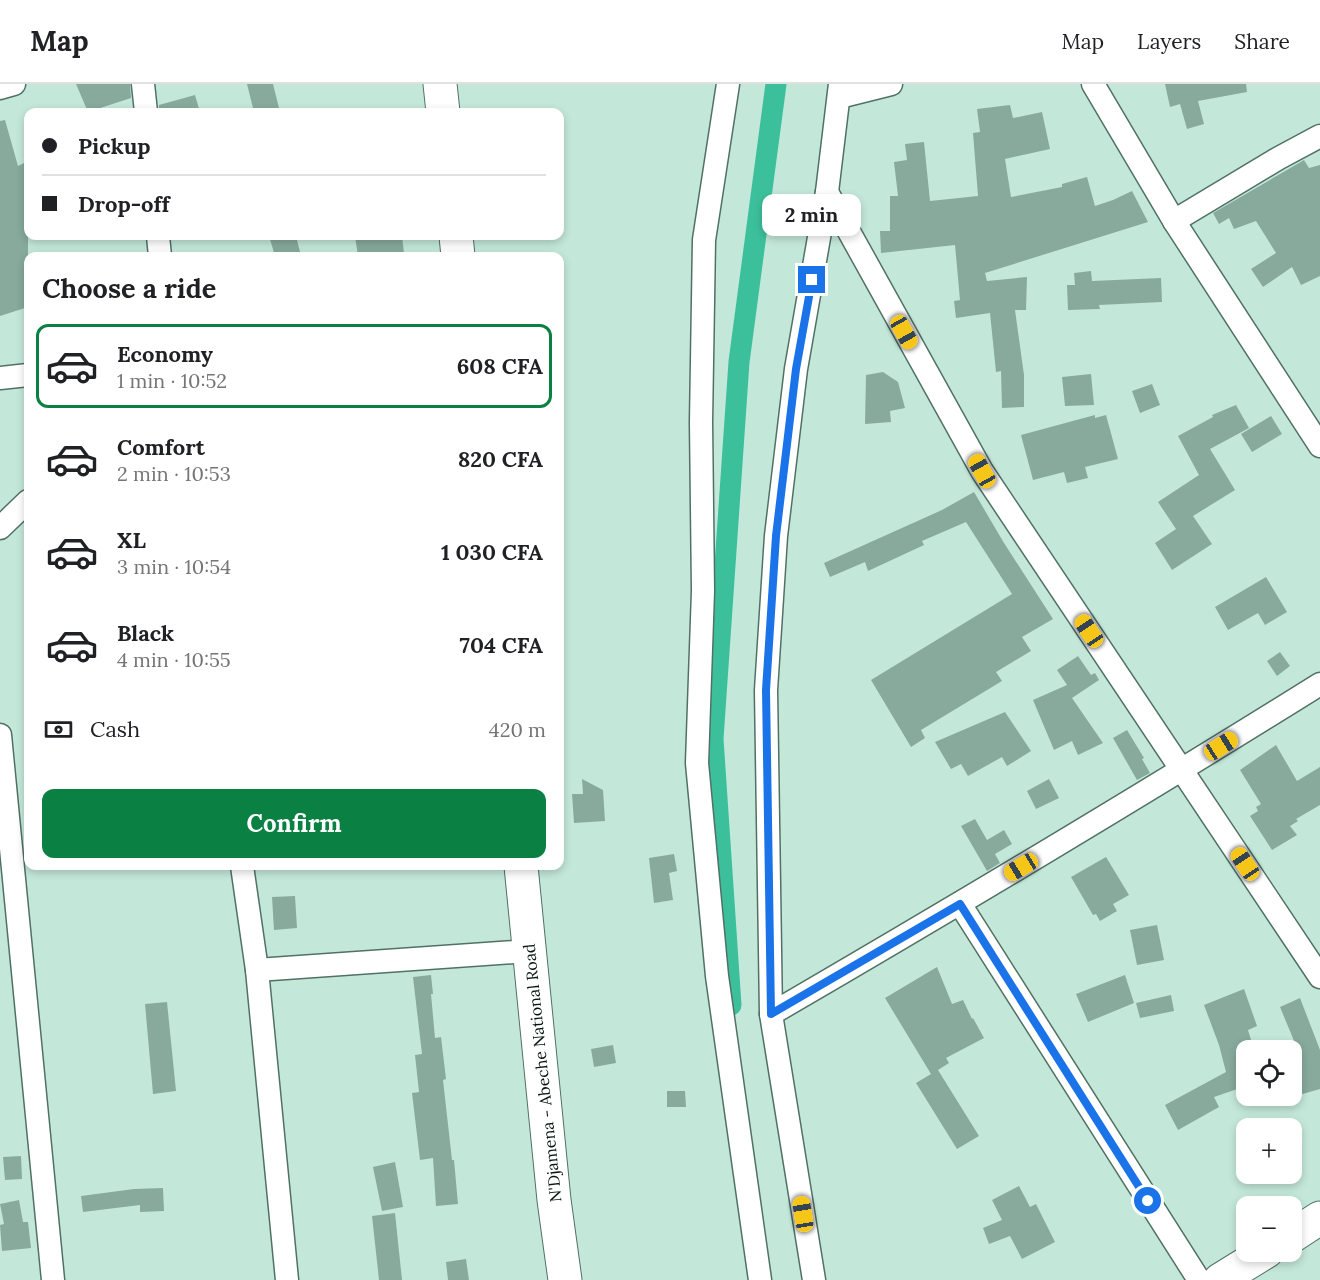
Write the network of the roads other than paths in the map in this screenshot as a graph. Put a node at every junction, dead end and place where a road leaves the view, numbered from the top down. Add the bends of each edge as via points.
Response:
1 (14, 84) edge
2 (143, 84) edge
3 (440, 84) edge
4 (728, 84) edge
5 (891, 84) edge
6 (1093, 84) edge
7 (0, 88) edge
8 (840, 90) edge
9 (146, 108) edge
10 (442, 108) edge
11 (1320, 136) edge
12 (827, 192) junction
13 (1174, 221) junction
14 (24, 375) edge
15 (0, 378) edge
16 (1320, 446) edge
17 (24, 505) edge
18 (0, 528) edge
19 (1320, 684) edge
20 (0, 735) edge
21 (1182, 770) junction
22 (243, 870) edge
23 (521, 870) edge
24 (960, 904) junction
25 (529, 951) junction
26 (257, 970) junction
27 (1320, 976) edge
28 (771, 1014) junction
29 (1320, 1218) edge
30 (1302, 1230) edge
31 (1249, 1262) edge
32 (52, 1280) edge
33 (288, 1280) edge
34 (565, 1280) edge
35 (760, 1280) edge
36 (814, 1280) edge
37 (1199, 1280) edge
38 (1220, 1280) edge

1 - 7 street
2 - 9 street
3 - 10 main road
4 - 35 street via 704,240 703,591 696,763 717,976
5 - 8 street
6 - 13 street
8 - 12 street
11 - 13 street
12 - 21 street via 982,471
12 - 28 street via 796,369 776,536 766,690
13 - 16 street
14 - 15 street
17 - 18 street
19 - 21 street
20 - 32 street
21 - 24 street
21 - 27 street
22 - 26 street
23 - 25 main road, N'Djamena - Abeche National Road
24 - 28 street
24 - 37 street
25 - 26 street
25 - 34 main road, N'Djamena - Abeche National Road
26 - 33 street
28 - 36 street
29 - 30 main road
31 - 38 main road

